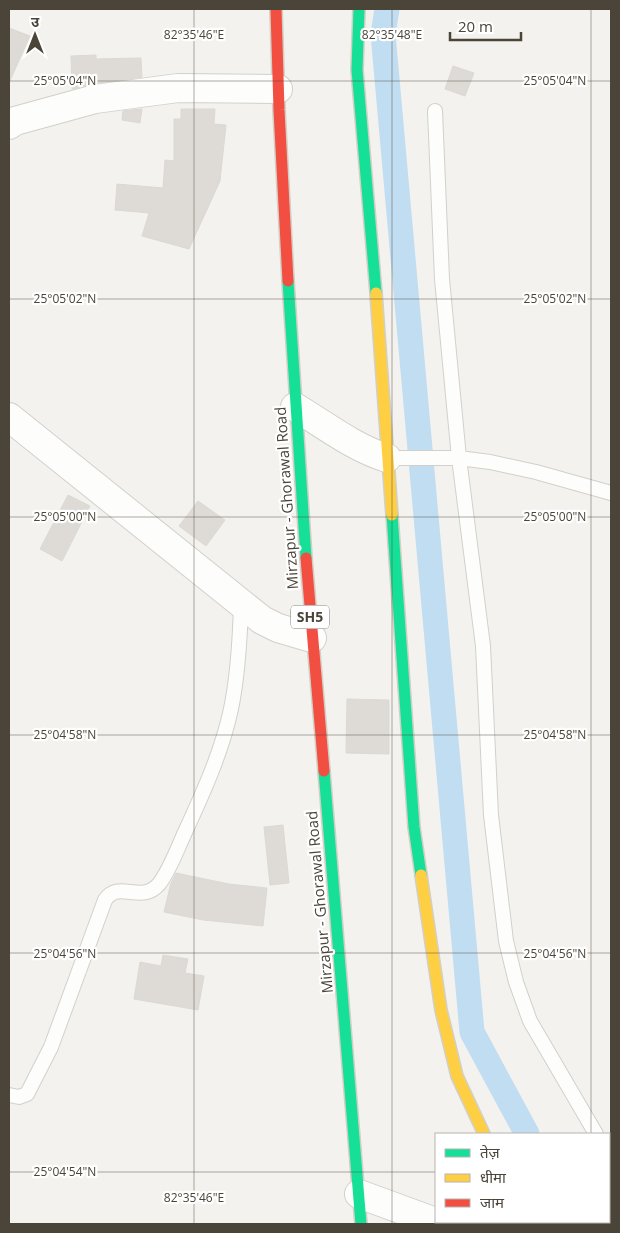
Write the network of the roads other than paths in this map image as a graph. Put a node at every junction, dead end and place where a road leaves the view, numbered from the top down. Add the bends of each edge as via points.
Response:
1 (276, 9) edge
2 (359, 9) edge
3 (278, 89) junction
4 (435, 111) dead end
5 (9, 125) edge
6 (295, 407) junction
7 (9, 417) edge
8 (453, 458) junction
9 (393, 459) junction
10 (611, 493) edge
11 (241, 604) junction
12 (312, 638) junction
13 (9, 1095) edge
14 (484, 1133) edge
15 (595, 1133) edge
16 (359, 1194) junction
17 (435, 1222) edge
18 (361, 1224) edge

1 - 3 main road, Mirzapur - Ghorawal Road / SH5
2 - 9 main road via 357,70
3 - 5 street via 178,88 95,99
3 - 6 main road, Mirzapur - Ghorawal Road / SH5
4 - 8 lane
6 - 9 street via 372,453
6 - 12 main road, Mirzapur - Ghorawal Road / SH5
7 - 11 street
8 - 9 lane
8 - 10 lane via 536,472
8 - 15 lane via 483,646 491,815 506,941 530,1021
9 - 14 main road via 414,826 441,1010 457,1076
11 - 12 street via 278,628
11 - 13 lane via 235,686 219,752 172,860 159,884 150,891 140,894 117,891 110,893 105,900 44,1062 27,1094 19,1097
12 - 16 main road, Mirzapur - Ghorawal Road / SH5
16 - 17 street
16 - 18 main road, Mirzapur - Ghorawal Road / SH5

